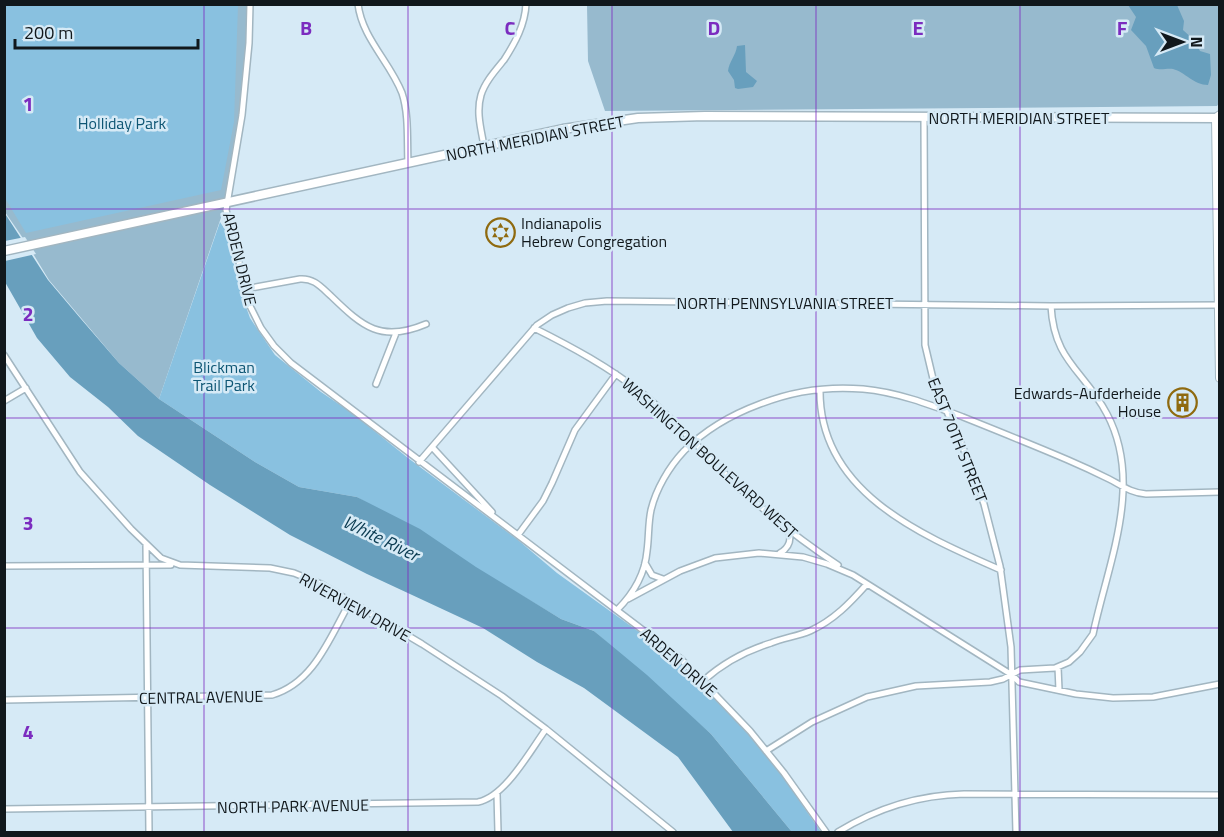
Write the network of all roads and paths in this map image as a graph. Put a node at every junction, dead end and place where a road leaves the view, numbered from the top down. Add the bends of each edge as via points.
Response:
1 (250, 4) edge
2 (358, 4) edge
3 (526, 4) edge
4 (924, 117) junction
5 (1218, 117) edge
6 (484, 146) junction
7 (408, 163) junction
8 (226, 203) junction
9 (4, 251) edge
10 (1219, 280) edge
11 (245, 289) junction
12 (925, 304) junction
13 (1219, 305) edge
14 (1051, 306) junction
15 (426, 324) dead end
16 (534, 328) junction
17 (1219, 331) edge
18 (396, 333) junction
19 (4, 355) edge
20 (616, 374) junction
21 (1220, 378) edge
22 (376, 384) dead end
23 (26, 388) junction
24 (820, 390) junction
25 (4, 401) edge
26 (946, 411) junction
27 (694, 442) junction
28 (432, 447) junction
29 (419, 462) junction
30 (1123, 487) junction
31 (1220, 492) edge
32 (501, 522) junction
33 (788, 528) junction
34 (518, 535) junction
35 (146, 544) junction
36 (778, 553) junction
37 (645, 563) junction
38 (146, 564) junction
39 (185, 565) junction
40 (4, 566) edge
41 (1001, 570) junction
42 (853, 575) junction
43 (665, 579) junction
44 (867, 584) junction
45 (627, 600) junction
46 (350, 602) junction
47 (617, 610) junction
48 (1058, 667) junction
49 (1012, 675) junction
50 (703, 681) junction
51 (1220, 684) edge
52 (1059, 690) junction
53 (147, 699) junction
54 (4, 700) edge
55 (546, 729) junction
56 (766, 751) junction
57 (497, 794) junction
58 (1015, 794) junction
59 (1220, 795) edge
60 (149, 807) junction
61 (4, 808) edge
62 (665, 830) edge
63 (149, 832) edge
64 (498, 832) edge
65 (673, 832) edge
66 (826, 832) edge
67 (838, 832) edge
68 (1016, 832) edge

1 - 8 street via 240,132
2 - 7 street via 367,32 403,95
3 - 6 street via 518,36 481,97 479,119
4 - 5 main road, NORTH MERIDIAN STREET
4 - 6 main road, NORTH MERIDIAN STREET via 645,118 574,127
4 - 12 street, EAST 70TH STREET
5 - 10 main road
6 - 7 main road, NORTH MERIDIAN STREET
7 - 8 main road, NORTH MERIDIAN STREET
8 - 9 main road, NORTH MERIDIAN STREET
8 - 11 street, ARDEN DRIVE
10 - 13 main road
11 - 18 street via 311,280 371,328
11 - 29 street, ARDEN DRIVE via 256,321 279,352
12 - 14 street, NORTH PENNSYLVANIA STREET
12 - 16 street, NORTH PENNSYLVANIA STREET via 597,302 559,311
12 - 26 street, EAST 70TH STREET via 927,359
13 - 14 street, NORTH PENNSYLVANIA STREET
13 - 17 main road
14 - 30 street via 1054,332 1062,351 1098,398 1115,433
15 - 18 street
16 - 20 street, WASHINGTON BOULEVARD WEST
16 - 28 street, NORTH PENNSYLVANIA STREET
17 - 21 main road
18 - 22 street
19 - 23 street, RIVERVIEW DRIVE
20 - 27 street, WASHINGTON BOULEVARD WEST
20 - 34 street via 575,430 543,501
23 - 25 street
23 - 35 street, RIVERVIEW DRIVE via 80,472
24 - 26 street via 875,391
24 - 27 street via 752,407
24 - 41 street via 826,436 838,461 854,481 922,532
26 - 30 street via 1073,462
26 - 41 street, EAST 70TH STREET via 978,484
27 - 33 street, WASHINGTON BOULEVARD WEST
27 - 37 street via 668,472 654,500
28 - 29 street, NORTH PENNSYLVANIA STREET
28 - 32 street, ARDEN DRIVE
29 - 32 street, ARDEN DRIVE
30 - 31 street via 1143,494
30 - 48 street via 1119,525 1093,634 1080,652
32 - 34 street, ARDEN DRIVE
33 - 36 street via 790,541
33 - 42 street, WASHINGTON BOULEVARD WEST
34 - 47 street, ARDEN DRIVE
35 - 38 street
35 - 39 street, RIVERVIEW DRIVE via 165,560
36 - 42 street via 812,559
36 - 43 street via 715,558
37 - 43 street via 652,575
37 - 45 street
38 - 39 street
38 - 40 street
38 - 53 street
39 - 46 street, RIVERVIEW DRIVE via 275,568 313,581
41 - 49 street, EAST 70TH STREET
42 - 44 street
43 - 45 street
44 - 49 street
44 - 50 street via 826,622 803,634 745,652
45 - 47 street
46 - 53 street, CENTRAL AVENUE via 313,668 288,690 264,697
46 - 55 street, RIVERVIEW DRIVE via 460,668
47 - 50 street, ARDEN DRIVE
48 - 49 street via 1020,670
48 - 52 street
49 - 52 street via 1019,682
49 - 56 street via 992,682 916,686 867,697 812,722
49 - 58 street, EAST 70TH STREET
50 - 56 street, ARDEN DRIVE
51 - 52 street via 1133,698 1085,696
53 - 54 street, CENTRAL AVENUE
53 - 60 street
55 - 57 street
55 - 62 street, RIVERVIEW DRIVE
56 - 66 street, ARDEN DRIVE
57 - 60 street, NORTH PARK AVENUE via 474,803
57 - 64 street
58 - 59 street
58 - 67 street via 917,799 873,813
58 - 68 street, EAST 70TH STREET
60 - 61 street, NORTH PARK AVENUE
60 - 63 street
62 - 65 street, RIVERVIEW DRIVE

